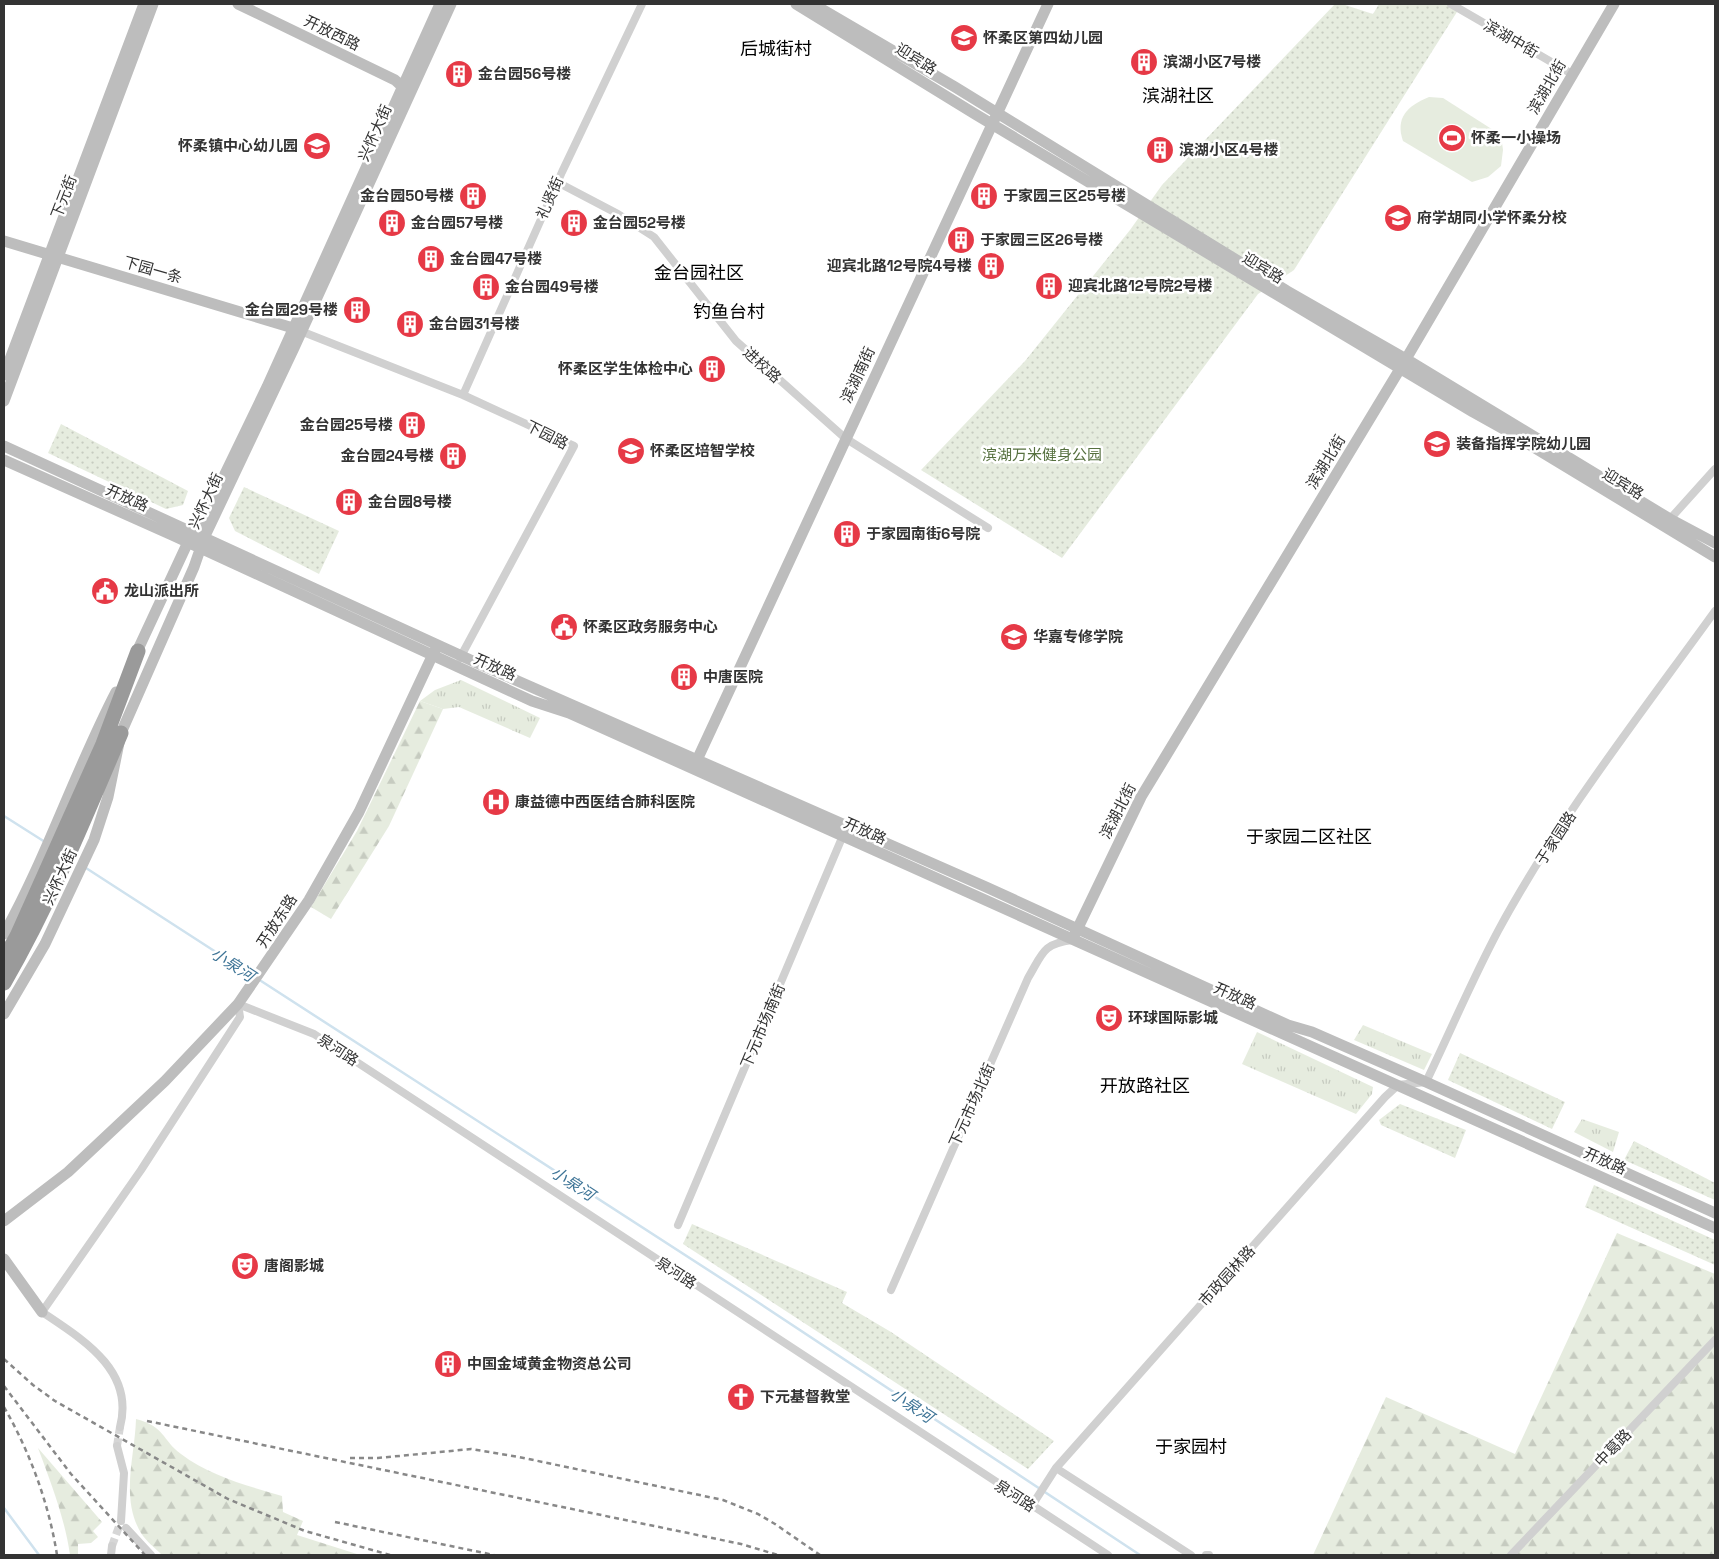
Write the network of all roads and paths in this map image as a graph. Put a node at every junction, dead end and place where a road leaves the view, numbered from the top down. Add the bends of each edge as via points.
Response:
1 (144, 4) edge
2 (154, 4) edge
3 (238, 4) edge
4 (440, 4) edge
5 (451, 4) edge
6 (642, 4) edge
7 (796, 4) edge
8 (813, 4) edge
9 (1048, 4) edge
10 (1451, 4) edge
11 (1614, 4) edge
12 (1572, 74) junction
13 (406, 90) junction
14 (998, 113) junction
15 (993, 125) junction
16 (557, 182) junction
17 (4, 241) edge
18 (53, 256) junction
19 (298, 330) junction
20 (1402, 364) junction
21 (4, 375) edge
22 (463, 395) junction
23 (4, 401) edge
24 (845, 438) junction
25 (4, 446) edge
26 (4, 460) edge
27 (1715, 469) edge
28 (1670, 519) junction
29 (988, 528) dead end
30 (197, 541) junction
31 (1715, 543) edge
32 (1715, 557) edge
33 (1715, 611) edge
34 (438, 644) junction
35 (138, 650) junction
36 (433, 655) junction
37 (462, 655) junction
38 (455, 666) junction
39 (121, 734) junction
40 (697, 760) junction
41 (845, 832) junction
42 (1078, 930) junction
43 (4, 934) edge
44 (1072, 940) junction
45 (4, 959) edge
46 (4, 983) edge
47 (241, 999) junction
48 (4, 1014) edge
49 (1426, 1082) junction
50 (1398, 1085) junction
51 (1715, 1213) edge
52 (4, 1222) edge
53 (678, 1225) dead end
54 (1715, 1228) edge
55 (4, 1259) edge
56 (891, 1290) dead end
57 (42, 1312) junction
58 (1715, 1340) edge
59 (120, 1426) tunnel mouth
60 (116, 1446) tunnel mouth
61 (1056, 1468) junction
62 (1031, 1507) junction
63 (121, 1521) tunnel mouth
64 (126, 1528) dead end
65 (112, 1546) tunnel mouth
66 (111, 1555) edge
67 (151, 1555) edge
68 (1108, 1555) edge
69 (1191, 1555) edge
70 (1511, 1555) edge

1 - 18 main road, 下元街
2 - 18 main road, 下元街
3 - 13 main road, 开放西路 via 395,80
4 - 13 main road, 兴怀大街
5 - 13 main road, 兴怀大街
6 - 16 street, 礼贤街
7 - 15 main road, 迎宾路
8 - 14 main road, 迎宾路
9 - 14 main road, 滨湖南街
10 - 12 street, 滨湖中街
11 - 12 main road, 滨湖北街
12 - 20 main road, 滨湖北街
13 - 19 main road, 兴怀大街
14 - 15 main road, 滨湖南街
14 - 20 main road, 迎宾路
15 - 20 main road, 迎宾路
15 - 24 main road, 滨湖南街
16 - 22 street, 礼贤街
16 - 24 street, 进校路 via 654,237 736,341
17 - 18 main road, 下园一条
18 - 19 main road, 下园一条
18 - 21 main road, 下元街
18 - 23 main road, 下元街
19 - 22 street, 下园路
19 - 30 main road, 兴怀大街
20 - 28 main road, 迎宾路
20 - 32 main road, 迎宾路
20 - 42 main road, 滨湖北街 via 1141,797
22 - 37 street, 下园路 via 574,446
24 - 29 street, 进校路
24 - 40 main road, 滨湖南街
25 - 30 main road, 开放路
26 - 30 main road, 开放路
27 - 28 street
28 - 31 main road, 迎宾路
30 - 34 main road, 开放路
30 - 35 main road, 兴怀大街
30 - 36 main road, 开放路
30 - 39 main road, 兴怀大街
33 - 49 street, 于家园路 via 1551,844 1498,932
34 - 36 main road, 开放东路
34 - 37 main road, 开放路
35 - 43 main road, 兴怀大街 via 100,723 22,901
35 - 45 highway via 103,744
36 - 38 main road, 开放路
36 - 47 main road, 开放东路 via 359,812 309,900
37 - 38 street, 下园路
37 - 40 main road, 开放路
38 - 41 main road, 开放路
39 - 46 highway via 30,938
39 - 48 main road, 兴怀大街 via 108,798 94,840 45,944
40 - 41 main road, 开放路
41 - 42 main road, 开放路
41 - 44 main road, 开放路
41 - 53 street, 下元市场南街
42 - 44 main road, 滨湖北街
42 - 49 main road, 开放路
44 - 50 main road, 开放路
44 - 56 street, 下元市场北街 via 1053,943 1045,949 1028,978
47 - 52 main road, 开放东路 via 165,1081 80,1160
47 - 57 street via 240,1018 141,1170
47 - 62 street, 泉河路 via 314,1034
49 - 50 street
49 - 51 main road, 开放路
50 - 54 main road, 开放路
50 - 61 street, 市政园林路
55 - 57 main road
57 - 59 street via 92,1346 112,1368 124,1414
58 - 70 street, 中葛路
60 - 63 street via 124,1473
61 - 62 street, 市政园林路
61 - 69 street
62 - 68 street, 泉河路
64 - 67 street
65 - 66 street

